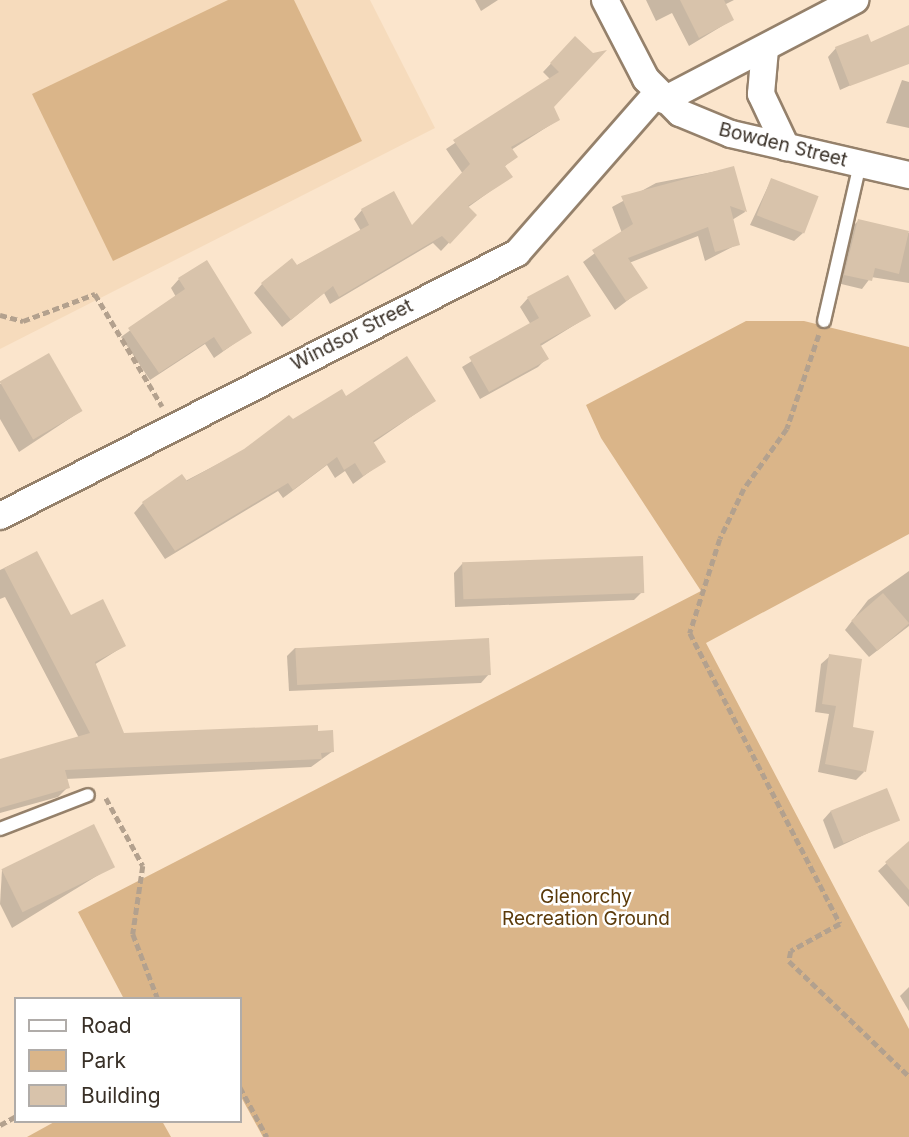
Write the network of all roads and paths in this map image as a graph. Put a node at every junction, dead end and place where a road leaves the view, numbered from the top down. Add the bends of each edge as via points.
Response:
1 (605, 0) edge
2 (855, 0) edge
3 (765, 49) junction
4 (660, 97) junction
5 (786, 146) junction
6 (860, 164) junction
7 (909, 175) edge
8 (0, 315) edge
9 (824, 321) joint
10 (173, 425) junction
11 (0, 516) edge
12 (89, 795) joint
13 (0, 830) edge
14 (157, 997) edge
15 (909, 1076) edge
16 (242, 1091) edge
17 (267, 1137) edge

1 - 4 street
2 - 3 street, Windsor Street
3 - 4 street, Windsor Street
3 - 5 street via 761,94
4 - 5 street, Bowden Street via 703,125
4 - 10 street, Windsor Street via 517,253
5 - 6 street, Bowden Street
6 - 7 street, Bowden Street
6 - 9 lane
8 - 10 path via 23,321 95,294
9 - 15 path via 787,429 744,489 719,539 690,633 840,924 791,951 789,961
10 - 11 street, Windsor Street
12 - 13 lane
12 - 14 path via 100,788 144,866 133,934
16 - 17 path

